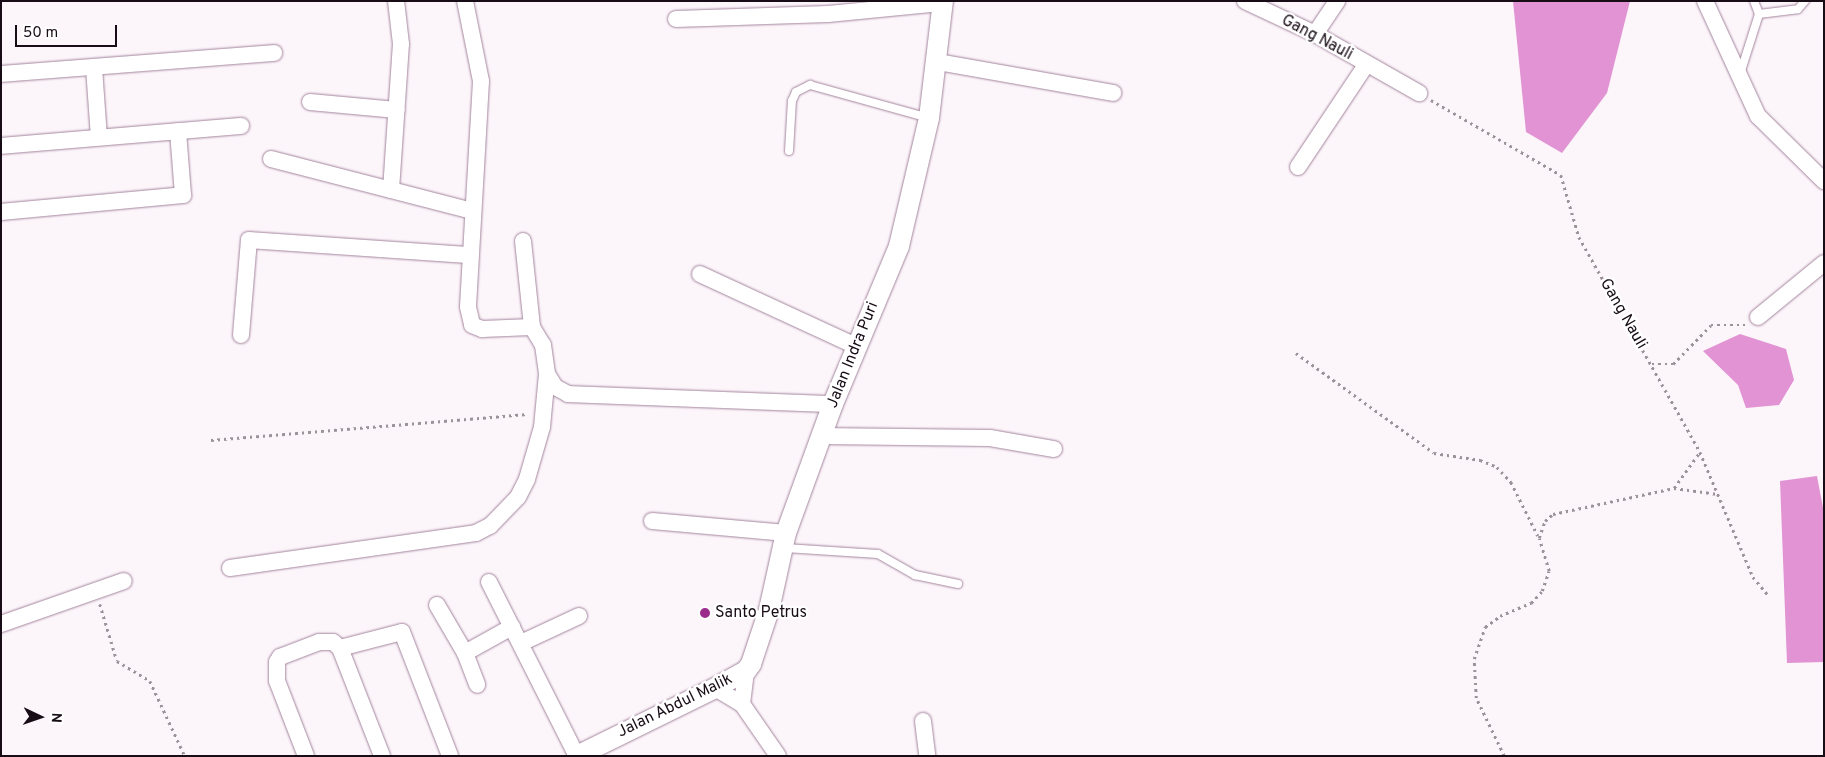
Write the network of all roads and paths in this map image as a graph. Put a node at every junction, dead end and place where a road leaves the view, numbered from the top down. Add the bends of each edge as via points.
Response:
1 (396, 1) edge
2 (465, 1) edge
3 (1244, 1) edge
4 (1337, 1) edge
5 (1705, 1) edge
6 (1754, 1) edge
7 (1805, 1) edge
8 (944, 2) edge
9 (1759, 14) junction
10 (676, 19) dead end
11 (1315, 34) junction
12 (274, 53) dead end
13 (938, 62) junction
14 (1366, 65) junction
15 (94, 68) junction
16 (1, 74) edge
17 (1739, 79) junction
18 (1113, 93) dead end
19 (1419, 93) joint
20 (310, 102) dead end
21 (397, 110) junction
22 (929, 118) junction
23 (241, 126) dead end
24 (178, 131) junction
25 (99, 137) junction
26 (1, 146) edge
27 (789, 151) dead end
28 (271, 159) dead end
29 (1298, 167) dead end
30 (1824, 180) edge
31 (391, 190) junction
32 (472, 211) junction
33 (1, 212) edge
34 (523, 241) dead end
35 (470, 255) junction
36 (1824, 263) edge
37 (700, 274) dead end
38 (1758, 317) joint
39 (532, 327) junction
40 (241, 335) dead end
41 (856, 346) junction
42 (1296, 353) dead end
43 (1652, 364) junction
44 (547, 374) junction
45 (833, 404) junction
46 (544, 413) junction
47 (820, 436) junction
48 (211, 440) dead end
49 (1054, 449) dead end
50 (1700, 452) junction
51 (1674, 488) junction
52 (1718, 494) junction
53 (652, 521) dead end
54 (1538, 538) junction
55 (785, 541) junction
56 (230, 568) dead end
57 (124, 581) dead end
58 (489, 582) dead end
59 (958, 584) dead end
60 (96, 590) junction
61 (1768, 595) dead end
62 (437, 606) dead end
63 (579, 616) dead end
64 (1, 624) edge
65 (512, 627) junction
66 (521, 643) junction
67 (340, 648) junction
68 (465, 653) junction
69 (746, 671) junction
70 (477, 685) dead end
71 (715, 688) junction
72 (742, 704) junction
73 (923, 721) dead end
74 (185, 756) edge
75 (306, 756) edge
76 (382, 756) edge
77 (450, 756) edge
78 (577, 756) edge
79 (778, 756) edge
80 (927, 756) edge
81 (1504, 756) edge

1 - 21 street via 401,44
2 - 32 street via 481,69
3 - 11 street, Gang Nauli
4 - 11 street
5 - 17 street
6 - 9 lane
7 - 9 lane via 1798,9
8 - 10 street via 828,14
8 - 13 street, Jalan Indra Puri
9 - 17 lane
11 - 14 street, Gang Nauli
12 - 15 street
13 - 18 street
13 - 22 street, Jalan Indra Puri
14 - 19 street, Gang Nauli
14 - 29 street
15 - 16 street
15 - 25 street
17 - 30 street via 1766,126
19 - 43 path, Gang Nauli via 1561,175 1579,237
20 - 21 street
21 - 31 street
22 - 27 lane via 810,85 796,92 792,102
22 - 41 street, Jalan Indra Puri via 899,246
23 - 24 street
24 - 25 street
24 - 33 street via 183,195
25 - 26 street
28 - 31 street
31 - 32 street
32 - 35 street
34 - 39 street
35 - 39 street via 468,312 472,325 482,328
35 - 40 street via 249,240
36 - 38 street
37 - 41 street
38 - 43 path via 1736,328 1720,323 1711,325 1673,364
39 - 44 street via 544,345
41 - 45 street, Jalan Indra Puri
42 - 54 path via 1434,453 1480,460 1496,467 1511,482
43 - 50 path, Gang Nauli
44 - 45 street via 555,386 582,396
44 - 46 street
45 - 47 street, Jalan Indra Puri
46 - 48 path
46 - 56 street via 534,459 518,497 503,515 476,533
47 - 49 street via 990,438
47 - 55 street, Jalan Indra Puri
50 - 51 path
50 - 52 path, Gang Nauli
51 - 52 path
51 - 54 path via 1553,514 1545,520
52 - 61 path, Gang Nauli via 1753,576
53 - 55 street
54 - 81 path via 1549,571 1542,592 1531,603 1500,616 1485,627 1474,659 1476,698
55 - 59 lane via 878,554 915,575
55 - 69 street, Jalan Indra Puri via 769,610
57 - 60 street
58 - 65 street
60 - 64 street
60 - 74 path via 117,662 150,681
62 - 68 street
63 - 66 street
65 - 66 street
65 - 68 street
66 - 78 street
67 - 75 street via 333,642 319,642 277,662 277,680
67 - 76 street
67 - 77 street via 402,632
68 - 70 street
69 - 71 street, Jalan Abdul Malik
69 - 72 street, Jalan Indra Puri
71 - 72 street
71 - 78 street, Jalan Abdul Malik
72 - 79 street
73 - 80 street

